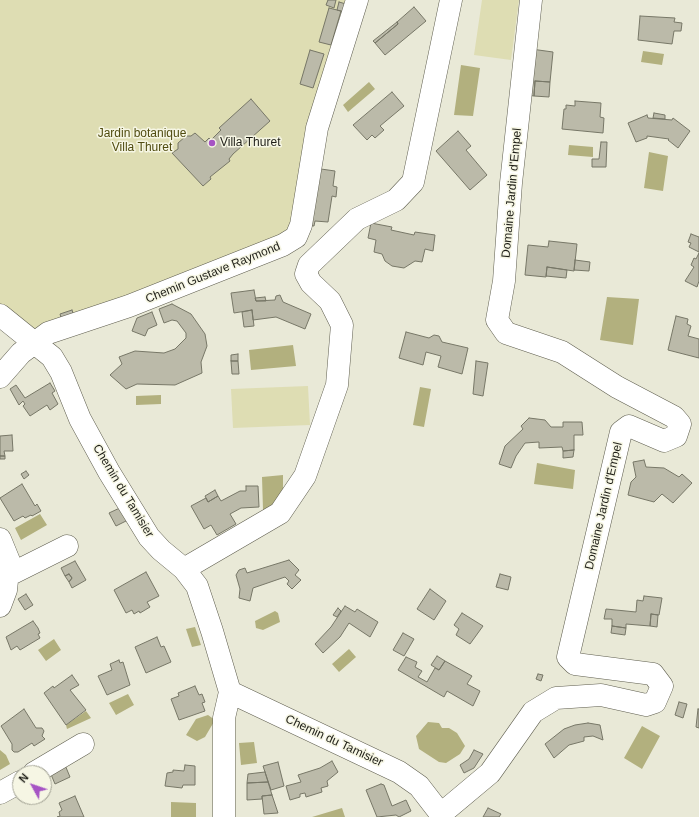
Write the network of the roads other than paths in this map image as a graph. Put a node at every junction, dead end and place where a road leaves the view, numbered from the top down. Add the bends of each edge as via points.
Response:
1 (357, 0) edge
2 (450, 0) edge
3 (531, 0) edge
4 (0, 315) edge
5 (35, 342) junction
6 (0, 377) edge
7 (0, 539) edge
8 (67, 546) dead end
9 (184, 569) junction
10 (9, 575) junction
11 (0, 606) edge
12 (230, 692) junction
13 (83, 744) dead end
14 (48, 765) edge
15 (12, 786) edge
16 (0, 793) edge
17 (442, 816) edge
18 (224, 817) edge

1 - 5 street, Chemin Gustave Raymond via 317,128 301,225 296,237 283,245 129,306 48,333
2 - 9 street via 413,182 396,200 357,219 309,265 306,274 311,283 330,301 342,325 337,385 305,476 280,513
3 - 17 street, Domaine Jardin d'Empel via 511,183 504,281 497,320 506,333 562,352 617,387 674,417 680,424 676,436 664,441 629,426 620,432 568,657 575,664 653,674 662,686 655,702 646,705 601,695 556,698 532,712 490,773
4 - 5 street, Chemin du Tamisier
5 - 6 street via 21,353
5 - 9 street, Chemin du Tamisier via 52,357 61,372 80,419 149,537
7 - 10 street via 9,561
8 - 10 street
9 - 12 street, Chemin du Tamisier via 196,586
10 - 11 street
12 - 17 street, Chemin du Tamisier via 399,772 419,786
12 - 18 street via 224,718
13 - 14 street
15 - 16 street

